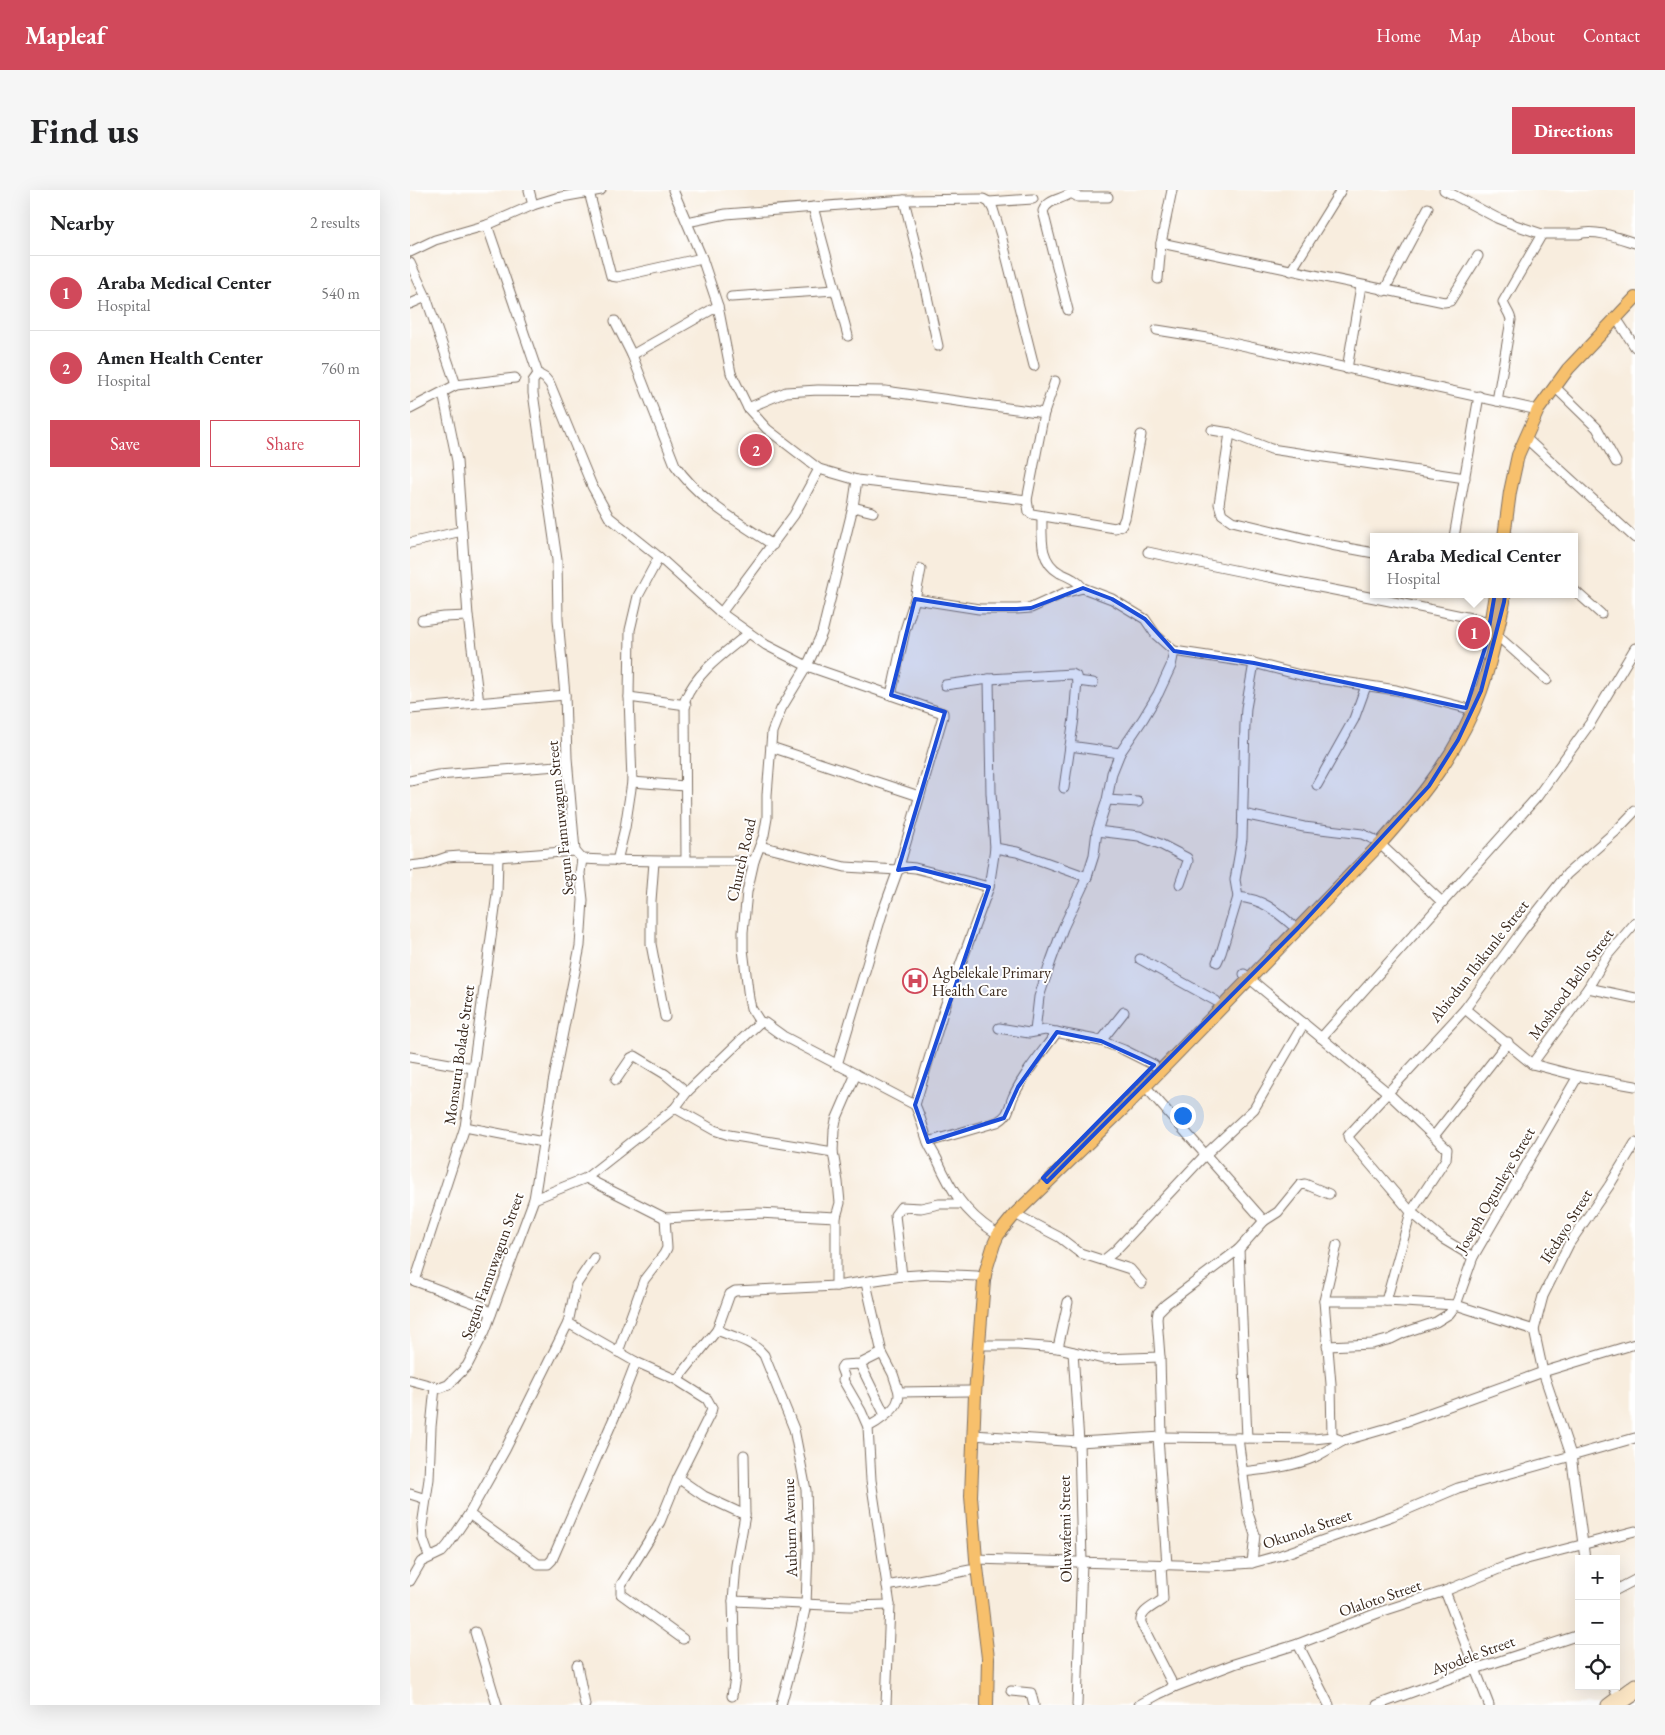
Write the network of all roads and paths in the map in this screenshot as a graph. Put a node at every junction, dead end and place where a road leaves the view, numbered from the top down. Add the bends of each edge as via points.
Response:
1 (529, 190) edge
2 (601, 190) edge
3 (673, 190) edge
4 (1172, 190) edge
5 (1341, 190) edge
6 (1444, 190) edge
7 (589, 192) junction
8 (1071, 192) edge
9 (1108, 197) dead end
10 (1033, 198) dead end
11 (904, 200) junction
12 (988, 202) junction
13 (533, 205) junction
14 (813, 207) junction
15 (1428, 208) dead end
16 (686, 222) junction
17 (487, 224) junction
18 (1542, 234) junction
19 (1161, 243) junction
20 (1635, 243) edge
21 (410, 252) edge
22 (1478, 256) dead end
23 (702, 258) junction
24 (410, 263) edge
25 (1291, 271) junction
26 (1158, 279) dead end
27 (1361, 286) junction
28 (835, 290) junction
29 (1384, 291) junction
30 (426, 297) junction
31 (731, 297) dead end
32 (1635, 298) edge
33 (410, 304) edge
34 (718, 306) junction
35 (1635, 309) edge
36 (1068, 310) dead end
37 (615, 321) dead end
38 (1620, 324) junction
39 (1157, 330) dead end
40 (848, 336) dead end
41 (938, 346) dead end
42 (1635, 347) edge
43 (632, 355) junction
44 (1034, 366) dead end
45 (1347, 369) junction
46 (538, 374) junction
47 (515, 378) dead end
48 (1055, 381) dead end
49 (456, 386) junction
50 (1560, 391) junction
51 (443, 393) junction
52 (1479, 396) junction
53 (1497, 401) junction
54 (748, 408) junction
55 (410, 409) edge
56 (1538, 410) junction
57 (1044, 413) junction
58 (1212, 430) dead end
59 (1230, 433) junction
60 (1141, 435) dead end
61 (1530, 442) junction
62 (1616, 462) dead end
63 (819, 469) junction
64 (1465, 478) junction
65 (856, 480) junction
66 (1028, 500) junction
67 (853, 507) junction
68 (873, 512) dead end
69 (1042, 516) junction
70 (462, 530) junction
71 (1455, 533) edge
72 (1508, 533) edge
73 (1509, 533) edge
74 (1635, 538) edge
75 (410, 543) edge
76 (773, 545) junction
77 (1148, 552) dead end
78 (1370, 552) edge
79 (659, 557) junction
80 (921, 569) dead end
81 (1083, 588) junction
82 (1578, 594) edge
83 (1370, 597) edge
84 (1376, 598) edge
85 (1494, 598) edge
86 (1503, 598) edge
87 (915, 599) junction
88 (721, 613) junction
89 (1601, 614) dead end
90 (468, 616) junction
91 (422, 620) dead end
92 (1490, 622) junction
93 (749, 633) junction
94 (1496, 636) junction
95 (1635, 648) edge
96 (1174, 651) junction
97 (1254, 663) junction
98 (807, 666) junction
99 (989, 679) junction
100 (1547, 680) dead end
101 (1077, 681) junction
102 (1093, 683) dead end
103 (945, 685) dead end
104 (1366, 686) junction
105 (565, 695) junction
106 (891, 695) junction
107 (629, 697) junction
108 (478, 703) junction
109 (686, 706) junction
110 (1466, 708) junction
111 (410, 709) edge
112 (1070, 746) junction
113 (771, 748) junction
114 (1120, 753) junction
115 (557, 766) dead end
116 (410, 781) edge
117 (632, 782) junction
118 (1317, 785) dead end
119 (685, 786) junction
120 (1064, 788) dead end
121 (919, 796) junction
122 (1107, 800) junction
123 (1138, 802) dead end
124 (1635, 811) edge
125 (1243, 814) junction
126 (1097, 831) junction
127 (1376, 842) junction
128 (760, 846) junction
129 (995, 848) junction
130 (575, 851) junction
131 (498, 857) junction
132 (582, 859) junction
133 (686, 860) junction
134 (617, 861) junction
135 (654, 862) junction
136 (754, 862) junction
137 (410, 866) edge
138 (898, 870) junction
139 (1088, 877) junction
140 (1180, 884) dead end
141 (989, 887) junction
142 (1238, 897) junction
143 (1442, 902) junction
144 (1635, 923) edge
145 (1292, 925) junction
146 (1140, 959) dead end
147 (1217, 962) dead end
148 (1246, 976) junction
149 (1588, 988) junction
150 (1635, 998) edge
151 (1216, 1000) junction
152 (1465, 1009) junction
153 (1124, 1012) dead end
154 (665, 1017) dead end
155 (760, 1022) junction
156 (1304, 1023) junction
157 (999, 1028) dead end
158 (1035, 1031) junction
159 (1057, 1032) junction
160 (1321, 1038) junction
161 (1101, 1041) junction
162 (1508, 1042) junction
163 (410, 1057) edge
164 (1532, 1064) junction
165 (838, 1065) junction
166 (1154, 1065) junction
167 (473, 1068) junction
168 (856, 1074) junction
169 (1578, 1076) junction
170 (616, 1080) dead end
171 (1144, 1086) junction
172 (1635, 1086) edge
173 (688, 1092) junction
174 (1387, 1092) junction
175 (914, 1105) junction
176 (675, 1108) junction
177 (465, 1127) junction
178 (1434, 1136) junction
179 (543, 1142) junction
180 (928, 1142) junction
181 (1635, 1143) edge
182 (833, 1152) junction
183 (1206, 1154) junction
184 (586, 1178) junction
185 (1045, 1180) junction
186 (1329, 1194) dead end
187 (534, 1199) junction
188 (962, 1204) junction
189 (1410, 1212) junction
190 (1015, 1214) junction
191 (836, 1217) junction
192 (665, 1218) junction
193 (1264, 1221) junction
194 (993, 1231) junction
195 (1337, 1245) dead end
196 (1239, 1249) junction
197 (1473, 1256) junction
198 (594, 1258) dead end
199 (1104, 1260) junction
200 (902, 1276) junction
201 (978, 1276) junction
202 (412, 1280) edge
203 (866, 1282) junction
204 (1142, 1283) dead end
205 (836, 1286) junction
206 (1386, 1301) junction
207 (1068, 1302) dead end
208 (1324, 1302) junction
209 (1456, 1305) junction
210 (491, 1314) junction
211 (568, 1324) junction
212 (717, 1330) junction
213 (1534, 1330) junction
214 (1635, 1344) edge
215 (978, 1345) junction
216 (1327, 1346) junction
217 (1058, 1348) junction
218 (618, 1352) junction
219 (1072, 1352) junction
220 (882, 1353) junction
221 (1160, 1358) junction
222 (636, 1362) junction
223 (860, 1364) junction
224 (1543, 1372) junction
225 (677, 1380) junction
226 (413, 1381) edge
227 (435, 1387) junction
228 (970, 1391) junction
229 (899, 1392) junction
230 (885, 1415) junction
231 (868, 1427) junction
232 (973, 1436) junction
233 (1160, 1437) junction
234 (1332, 1437) junction
235 (1243, 1438) junction
236 (1635, 1438) edge
237 (1343, 1440) junction
238 (1079, 1442) junction
239 (744, 1455) dead end
240 (1571, 1455) junction
241 (1242, 1472) junction
242 (678, 1478) junction
243 (410, 1494) edge
244 (426, 1499) junction
245 (469, 1514) junction
246 (745, 1515) junction
247 (1635, 1531) edge
248 (1582, 1544) junction
249 (1584, 1555) edge
250 (429, 1556) junction
251 (1082, 1562) junction
252 (1252, 1563) junction
253 (973, 1564) junction
254 (1164, 1565) junction
255 (412, 1578) edge
256 (1635, 1580) edge
257 (888, 1586) junction
258 (1620, 1588) edge
259 (1445, 1591) junction
260 (733, 1601) junction
261 (806, 1604) junction
262 (890, 1605) junction
263 (980, 1621) junction
264 (474, 1632) dead end
265 (1575, 1636) edge
266 (683, 1639) dead end
267 (1298, 1644) junction
268 (577, 1665) dead end
269 (1475, 1669) junction
270 (1635, 1684) edge
271 (1174, 1687) junction
272 (1011, 1691) dead end
273 (1635, 1695) edge
274 (732, 1696) dead end
275 (1617, 1696) edge
276 (782, 1701) edge
277 (497, 1705) edge
278 (585, 1705) edge
279 (886, 1705) edge
280 (980, 1705) edge
281 (987, 1705) edge
282 (1034, 1705) edge
283 (1077, 1705) edge
284 (1139, 1705) edge
285 (1328, 1705) edge
286 (1378, 1705) edge
287 (1489, 1705) edge
288 (1607, 1705) edge

1 - 13 street
2 - 7 street
3 - 16 street
4 - 19 street
5 - 25 street
6 - 18 street via 1497,218
7 - 13 street
7 - 23 street via 611,276
8 - 9 street via 1078,197
8 - 36 street via 1049,202 1042,211
10 - 12 street
11 - 12 street
11 - 14 street
11 - 41 street
12 - 44 street via 1001,235
13 - 17 street
14 - 16 street via 726,214
14 - 28 street
15 - 29 street
16 - 23 street
17 - 21 street via 434,240
17 - 46 street
18 - 20 street via 1585,232
18 - 53 street via 1503,302 1511,320
19 - 25 street
19 - 26 street
22 - 29 street via 1450,301
23 - 34 street
24 - 30 street
25 - 27 street
27 - 29 street
27 - 45 street
28 - 31 street
28 - 40 street
30 - 33 street
30 - 49 street
32 - 56 main road via 1568,369
34 - 43 street
34 - 54 street via 731,374
35 - 38 main road
37 - 43 street
38 - 42 street
38 - 50 main road
39 - 45 street via 1214,339
43 - 76 street via 675,465 686,481 718,509
45 - 52 street
46 - 79 street via 550,384 609,518
46 - 105 street, Segun Famuwagun Street via 532,381 533,393 557,560
47 - 49 street
48 - 57 street
49 - 51 street
50 - 61 main road
50 - 62 street via 1597,428
51 - 55 street
51 - 70 street via 457,461
52 - 53 street
52 - 64 street
53 - 56 street
54 - 57 street via 786,392 838,390 885,391
54 - 63 street
56 - 72 main road via 1518,455 1510,492
57 - 66 street
58 - 59 street
59 - 64 street via 1271,449
59 - 78 street via 1219,504 1222,514 1232,521
60 - 69 street via 1122,525 1115,528
61 - 73 main road
61 - 74 street
63 - 65 street
63 - 76 street
64 - 71 street
65 - 66 street
65 - 67 street, Church Road
66 - 69 street via 1029,512
67 - 68 street
67 - 98 street, Church Road via 822,633
69 - 81 street via 1046,560 1053,569
70 - 75 street
70 - 90 street
76 - 88 street
77 - 83 street
79 - 88 street
79 - 107 street via 638,596 630,630
80 - 87 street
81 - 87 street via 1031,608 1017,609 979,609
81 - 96 street via 1112,598 1145,619 1156,635
82 - 89 street
84 - 92 street
85 - 92 main road
86 - 94 main road
87 - 106 street
88 - 93 street
90 - 91 street
90 - 108 street
92 - 110 main road
93 - 98 street
93 - 109 street via 703,671 685,700
94 - 100 street
94 - 127 main road via 1481,691 1458,740 1410,811
95 - 143 street via 1591,722 1536,797
96 - 97 street
96 - 114 street via 1158,694
97 - 104 street via 1304,676
97 - 125 street via 1246,708
98 - 106 street
98 - 113 street, Church Road via 775,722
99 - 101 street via 1072,674
99 - 103 street
99 - 129 street
101 - 102 street
101 - 112 street
104 - 110 street via 1396,690
104 - 118 street via 1354,719
105 - 108 street
105 - 130 street, Segun Famuwagun Street
106 - 121 street via 944,716
107 - 109 street
107 - 117 street
108 - 111 street
109 - 119 street
110 - 127 main road via 1431,770
112 - 114 street
112 - 120 street
113 - 121 street
113 - 128 street, Church Road via 767,818
114 - 122 street
115 - 116 street via 438,775
117 - 119 street
117 - 134 street
119 - 133 street
121 - 138 street
122 - 123 street
122 - 126 street
124 - 152 street, Abiodun Ibikunle Street via 1567,874
125 - 127 street via 1304,827 1362,834
125 - 142 street via 1235,880
126 - 139 street
126 - 140 street via 1139,836 1187,858
127 - 143 street
127 - 145 main road
127 - 148 main road
128 - 136 street, Church Road
128 - 138 street via 845,867
129 - 139 street via 1017,852
129 - 141 street
130 - 131 street
130 - 132 street, Segun Famuwagun Street
131 - 137 street via 447,857
131 - 167 street, Monsuru Bolade Street via 497,894
132 - 134 street
132 - 179 street, Segun Famuwagun Street via 580,946
133 - 135 street
133 - 136 street
134 - 135 street
135 - 154 street via 651,944
136 - 155 street, Church Road via 746,900 743,949 751,1008
138 - 141 street via 915,868
138 - 165 street
139 - 158 street via 1051,961 1040,997
141 - 175 street via 944,1009
142 - 145 street via 1252,898 1273,909
142 - 147 street
143 - 160 street
144 - 149 street, Moshood Bello Street via 1606,957
145 - 148 main road
146 - 151 street
148 - 151 main road
148 - 156 street
148 - 171 main road
149 - 150 street
149 - 164 street, Moshood Bello Street
151 - 166 main road
152 - 162 street
152 - 174 street, Abiodun Ibikunle Street
153 - 161 street
155 - 165 street
155 - 173 street
156 - 160 street
156 - 183 street via 1254,1109
157 - 158 street
158 - 159 street
159 - 161 street
159 - 180 street via 1018,1087 1004,1118
160 - 174 street
161 - 166 street
162 - 164 street
162 - 178 street
163 - 167 street
164 - 169 street
165 - 168 street
166 - 185 main road
167 - 177 street, Monsuru Bolade Street
168 - 175 street
168 - 182 street via 836,1120
169 - 172 street
169 - 197 street, Joseph Ogunleye Street
170 - 173 street via 635,1056
171 - 183 street
171 - 185 main road
173 - 176 street
174 - 178 street
174 - 189 street, Abiodun Ibikunle Street via 1350,1133 1349,1139
175 - 180 street
176 - 182 street via 729,1135
176 - 184 street
177 - 179 street
177 - 202 street, Monsuru Bolade Street
178 - 189 street via 1447,1148 1446,1159
179 - 187 street, Segun Famuwagun Street
180 - 188 street
181 - 213 street, Ifedayo Street via 1569,1244 1543,1296
182 - 191 street via 840,1203
183 - 193 street
183 - 199 street
184 - 187 street
184 - 192 street
185 - 190 main road
185 - 194 main road via 1009,1211
186 - 193 street via 1302,1183 1278,1212
187 - 210 street, Segun Famuwagun Street
188 - 194 street
188 - 200 street via 897,1210
189 - 197 street via 1443,1239
189 - 206 street
190 - 199 street via 1059,1237 1080,1253
190 - 215 main road via 998,1235 986,1270
191 - 192 street via 758,1213
191 - 205 street
192 - 218 street via 667,1248 644,1280
193 - 196 street
194 - 201 main road
195 - 208 street
196 - 221 street via 1158,1312
196 - 235 street
197 - 209 street, Joseph Ogunleye Street
198 - 211 street via 576,1284
199 - 204 street via 1130,1268
200 - 201 street
200 - 203 street
201 - 228 main road
202 - 210 street via 482,1306
203 - 205 street
203 - 220 street
205 - 212 street via 734,1291
206 - 208 street
206 - 209 street
207 - 217 street
208 - 216 street
209 - 213 street
209 - 216 street, Joseph Ogunleye Street via 1436,1322 1391,1339 1372,1344
210 - 227 street, Segun Famuwagun Street via 467,1366 448,1385
211 - 218 street
211 - 245 street
212 - 225 street
212 - 261 street, Auburn Avenue via 759,1348 794,1429 806,1490
213 - 224 street
214 - 224 street
215 - 217 street
215 - 232 main road
216 - 234 street
217 - 219 street
218 - 222 street
219 - 221 street via 1103,1359
219 - 238 street, Oluwafemi Street
220 - 223 street
220 - 229 street
221 - 233 street
222 - 225 street
222 - 245 street via 548,1564 538,1564
223 - 230 street
223 - 231 street via 843,1364 841,1368 843,1380
224 - 237 street via 1388,1428
224 - 240 street
225 - 242 street via 706,1398 712,1408
226 - 227 street
227 - 244 street
228 - 229 street
228 - 253 main road via 964,1480 965,1518
229 - 230 street via 898,1400
230 - 231 street
231 - 257 street via 872,1480
232 - 238 street
232 - 253 main road via 970,1496
233 - 235 street
233 - 238 street
233 - 254 street
234 - 235 street
234 - 237 street
235 - 241 street
236 - 240 street, Okunola Street
237 - 241 street via 1308,1460
238 - 251 street, Oluwafemi Street
239 - 246 street
240 - 248 street
240 - 252 street, Okunola Street via 1458,1488 1392,1516
241 - 252 street via 1248,1514 1255,1535
242 - 246 street via 712,1500
242 - 266 street via 660,1522 620,1589 622,1594
243 - 244 street
244 - 250 street via 422,1526
245 - 250 street via 442,1552
246 - 260 street
247 - 248 street, Olaloto Street
248 - 249 street
248 - 259 street, Olaloto Street via 1506,1566
250 - 255 street via 421,1562
251 - 253 street, Okunola Street
251 - 254 street, Okunola Street
251 - 283 street, Oluwafemi Street
252 - 254 street, Okunola Street
253 - 257 street, Okunola Street
253 - 263 main road
254 - 271 street via 1163,1600 1140,1618
256 - 258 street
257 - 262 street
259 - 267 street, Olaloto Street
259 - 269 street
260 - 261 street
260 - 274 street via 735,1678
261 - 262 street
261 - 276 street, Auburn Avenue
262 - 279 street
263 - 280 main road
263 - 281 main road via 988,1658
264 - 277 street
265 - 269 street, Ayodele Street
267 - 271 street, Olaloto Street
267 - 285 street
268 - 278 street
269 - 286 street, Ayodele Street
269 - 287 street
270 - 275 street
271 - 284 street, Olaloto Street
272 - 282 street via 1031,1693
273 - 275 street
275 - 288 street

